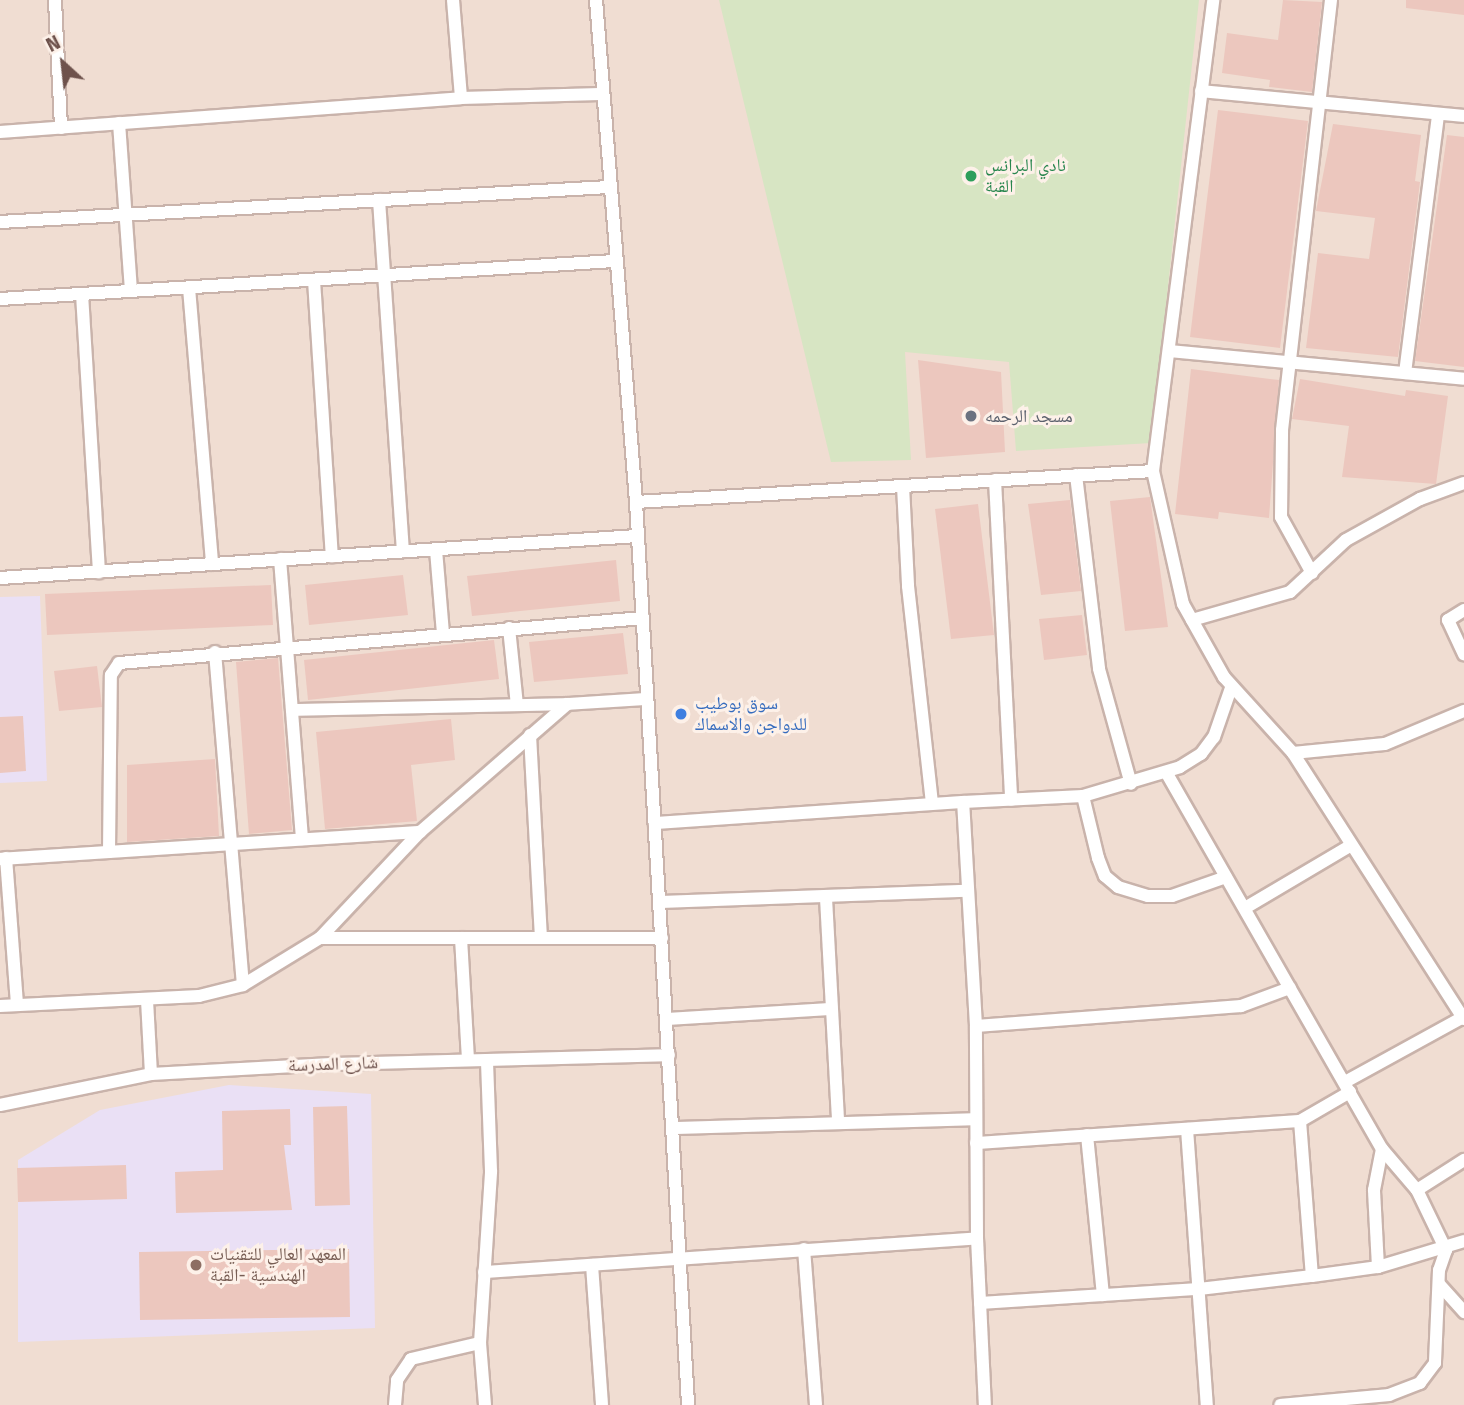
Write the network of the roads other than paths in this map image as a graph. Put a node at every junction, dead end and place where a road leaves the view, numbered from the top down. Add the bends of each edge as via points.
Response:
1 (55, 0) edge
2 (453, 0) edge
3 (596, 0) edge
4 (1213, 0) edge
5 (1331, 0) edge
6 (1201, 91) junction
7 (600, 94) junction
8 (461, 98) junction
9 (1322, 102) junction
10 (1437, 114) junction
11 (1464, 116) edge
12 (119, 123) junction
13 (61, 128) junction
14 (0, 132) edge
15 (608, 187) junction
16 (379, 200) junction
17 (126, 215) junction
18 (0, 222) edge
19 (615, 261) junction
20 (384, 276) junction
21 (314, 280) junction
22 (189, 288) junction
23 (131, 291) junction
24 (82, 294) junction
25 (0, 299) edge
26 (1170, 351) junction
27 (1288, 364) junction
28 (1405, 373) junction
29 (1464, 379) edge
30 (1153, 471) junction
31 (1076, 475) junction
32 (995, 481) junction
33 (1464, 483) edge
34 (903, 486) junction
35 (636, 502) junction
36 (638, 536) junction
37 (436, 550) junction
38 (403, 551) junction
39 (332, 556) junction
40 (280, 559) junction
41 (212, 564) junction
42 (99, 572) junction
43 (1312, 573) junction
44 (0, 578) edge
45 (1464, 610) edge
46 (643, 618) junction
47 (1192, 620) junction
48 (509, 628) junction
49 (443, 633) junction
50 (287, 645) junction
51 (215, 652) junction
52 (1464, 654) edge
53 (1231, 688) junction
54 (647, 699) junction
55 (567, 704) junction
56 (517, 705) junction
57 (292, 710) junction
58 (1464, 711) edge
59 (530, 735) junction
60 (1293, 752) junction
61 (1166, 772) junction
62 (1131, 784) junction
63 (1083, 796) junction
64 (1011, 800) junction
65 (932, 802) junction
66 (963, 802) junction
67 (655, 823) junction
68 (420, 832) junction
69 (302, 839) junction
70 (229, 845) junction
71 (1350, 846) junction
72 (109, 852) junction
73 (3, 859) edge
74 (1226, 877) junction
75 (967, 891) junction
76 (826, 898) junction
77 (660, 902) junction
78 (1245, 908) junction
79 (320, 938) junction
80 (461, 938) junction
81 (541, 938) junction
82 (662, 938) junction
83 (243, 985) junction
84 (1290, 988) junction
85 (147, 1000) junction
86 (18, 1004) junction
87 (0, 1006) edge
88 (830, 1009) junction
89 (1463, 1018) edge
90 (667, 1019) junction
91 (976, 1026) junction
92 (669, 1055) junction
93 (468, 1060) junction
94 (486, 1060) junction
95 (151, 1074) junction
96 (1347, 1087) junction
97 (0, 1105) edge
98 (975, 1119) junction
99 (1300, 1121) junction
100 (838, 1123) junction
101 (674, 1128) junction
102 (1187, 1129) junction
103 (1087, 1135) junction
104 (976, 1143) junction
105 (1382, 1149) junction
106 (1464, 1160) edge
107 (1417, 1190) junction
108 (977, 1238) junction
109 (1464, 1241) edge
110 (804, 1250) junction
111 (1446, 1250) junction
112 (679, 1257) junction
113 (592, 1265) junction
114 (1378, 1267) junction
115 (484, 1272) junction
116 (1312, 1276) junction
117 (1439, 1284) junction
118 (1199, 1289) junction
119 (1103, 1295) junction
120 (980, 1303) junction
121 (1464, 1312) edge
122 (480, 1343) junction
123 (395, 1405) edge
124 (485, 1405) edge
125 (602, 1405) edge
126 (688, 1405) edge
127 (816, 1405) edge
128 (985, 1405) edge
129 (1207, 1405) edge
130 (1280, 1405) edge

1 - 13 street
2 - 8 street
3 - 7 street
4 - 6 street
5 - 9 street
6 - 9 street
6 - 26 street
7 - 8 street
7 - 15 street
8 - 12 street
9 - 10 street
9 - 27 street
10 - 11 street
10 - 28 street
12 - 13 street
12 - 17 street
13 - 14 street
15 - 16 street
15 - 19 street
16 - 17 street
16 - 20 street
17 - 18 street
17 - 23 street
19 - 20 street
19 - 35 street
20 - 21 street
20 - 38 street
21 - 22 street
21 - 39 street
22 - 23 street
22 - 41 street
23 - 24 street
24 - 25 street
24 - 42 street
26 - 27 street
26 - 30 street
27 - 28 street
27 - 43 street via 1282,517
28 - 29 street
30 - 31 street
30 - 47 street via 1171,563
31 - 32 street
31 - 62 street via 1099,669
32 - 34 street
32 - 64 street
33 - 43 street via 1420,499 1346,540
34 - 35 street
34 - 65 street via 908,586
35 - 36 street
36 - 37 street
36 - 46 street
37 - 38 street
37 - 49 street
38 - 39 street
39 - 40 street
40 - 41 street
40 - 50 street
41 - 42 street
42 - 44 street
43 - 47 street via 1290,592
45 - 52 street via 1448,620
46 - 48 street
46 - 54 street
47 - 53 street
48 - 49 street
48 - 56 street
49 - 50 street
50 - 51 street
50 - 57 street
51 - 70 street
51 - 72 street via 128,660 113,669
53 - 60 street
53 - 61 street via 1214,737 1201,754
54 - 55 street
54 - 67 street
55 - 56 street
55 - 59 street
56 - 57 street
57 - 69 street
58 - 60 street via 1385,744
59 - 68 street
59 - 81 street
60 - 71 street
61 - 62 street
61 - 74 street
62 - 63 street
63 - 64 street
63 - 74 street via 1098,858 1105,876 1118,887 1147,896 1172,896
64 - 66 street
65 - 66 street
65 - 67 street
66 - 75 street
67 - 77 street
68 - 69 street
68 - 79 street
69 - 70 street
70 - 72 street
70 - 83 street
71 - 78 street
71 - 89 street
72 - 73 street
73 - 86 street
74 - 78 street
75 - 76 street
75 - 91 street
76 - 77 street
76 - 88 street
77 - 82 street
78 - 84 street
79 - 80 street
79 - 83 street
80 - 81 street
80 - 93 street
81 - 82 street
82 - 90 street
83 - 85 street via 210,994
84 - 91 street via 1241,1006
84 - 96 street
85 - 86 street
85 - 95 street
86 - 87 street
88 - 90 street
88 - 100 street
89 - 96 street
90 - 92 street
91 - 98 street
92 - 94 street, شارع المدرسة
92 - 101 street
93 - 94 street, شارع المدرسة
93 - 95 street, شارع المدرسة
94 - 115 street via 491,1171
95 - 97 street, شارع المدرسة
96 - 99 street
96 - 105 street
98 - 100 street
98 - 104 street
99 - 102 street
99 - 116 street
100 - 101 street
101 - 112 street
102 - 103 street
102 - 118 street
103 - 104 street
103 - 119 street
104 - 108 street
105 - 107 street
105 - 114 street via 1374,1190
106 - 107 street
107 - 111 street
108 - 110 street
108 - 120 street
109 - 111 street
110 - 112 street
110 - 127 street
111 - 114 street
111 - 117 street
112 - 113 street
112 - 126 street
113 - 115 street
113 - 125 street
114 - 116 street
115 - 122 street
116 - 118 street
117 - 121 street
117 - 130 street via 1435,1363 1420,1383 1389,1395
118 - 119 street
118 - 129 street
119 - 120 street
120 - 128 street
122 - 123 street via 411,1359 397,1380
122 - 124 street

